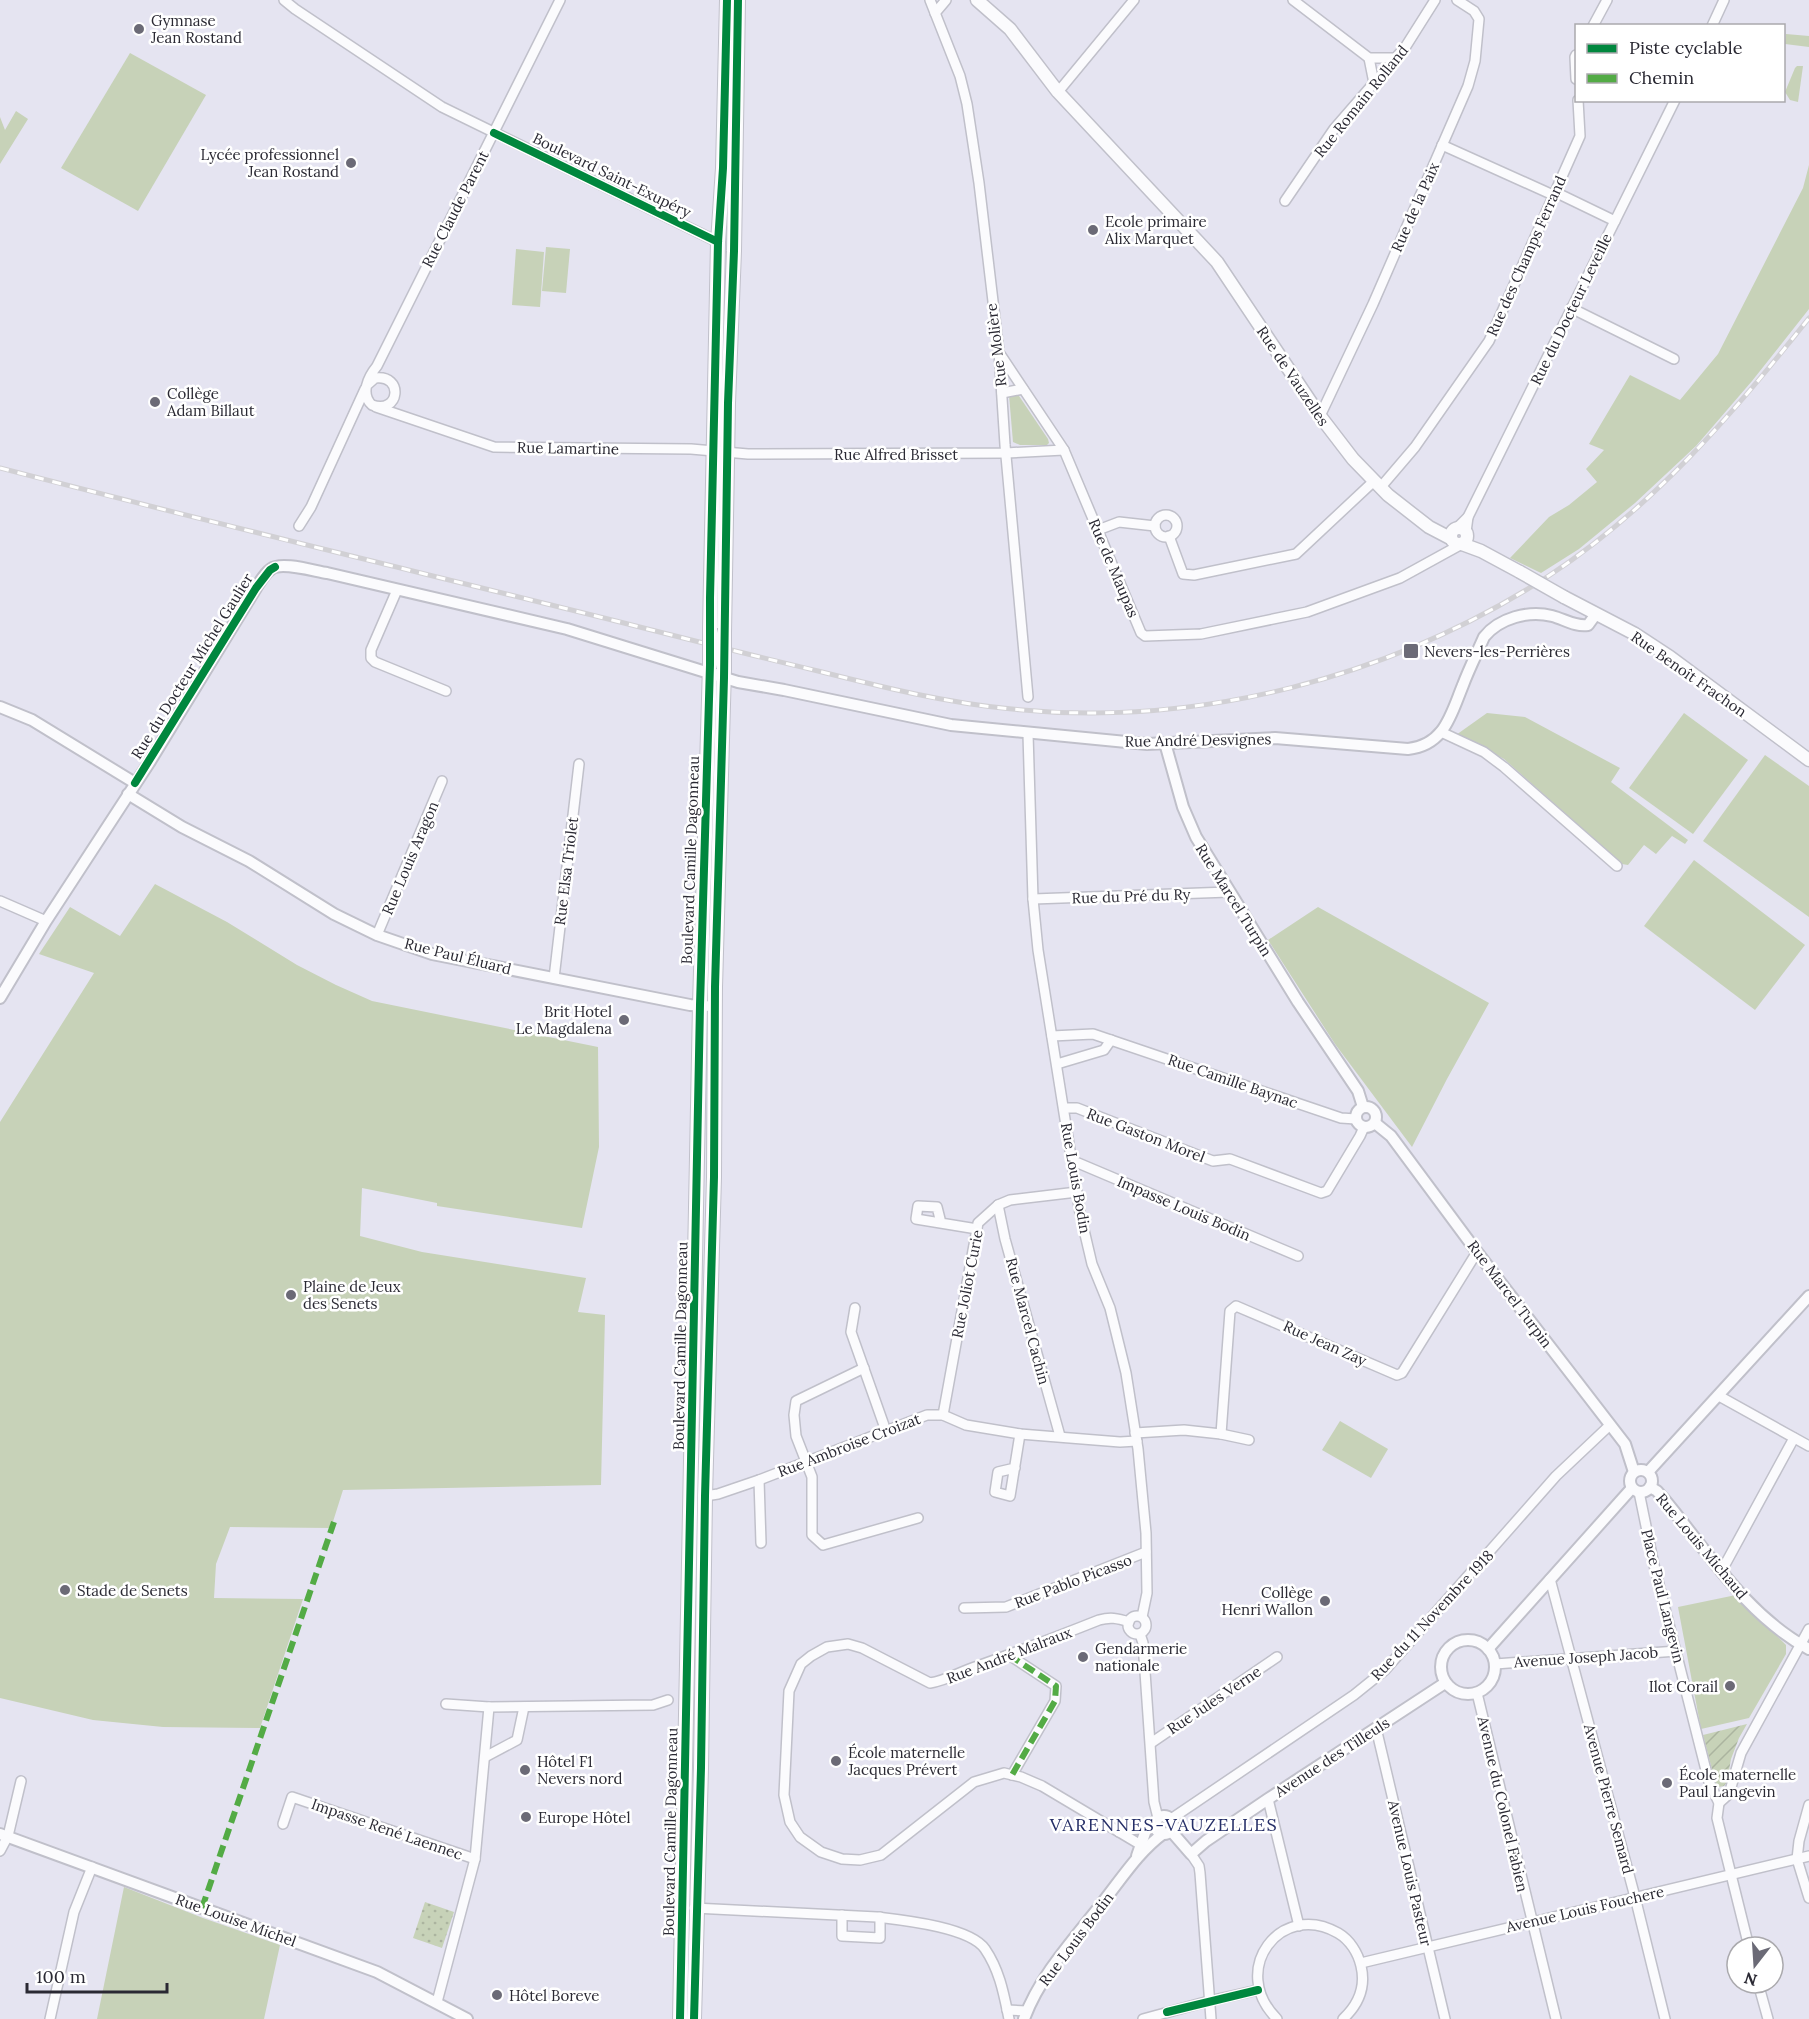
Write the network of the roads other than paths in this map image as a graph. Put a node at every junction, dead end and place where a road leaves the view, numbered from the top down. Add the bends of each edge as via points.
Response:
1 (284, 0) edge
2 (560, 0) edge
3 (727, 0) edge
4 (738, 0) edge
5 (930, 0) edge
6 (946, 0) edge
7 (977, 0) edge
8 (1134, 0) edge
9 (1293, 0) edge
10 (1435, 0) edge
11 (1457, 0) edge
12 (1607, 0) edge
13 (1724, 0) edge
14 (935, 13) junction
15 (1594, 24) edge
16 (1713, 24) edge
17 (1369, 58) junction
18 (1396, 58) junction
19 (1374, 83) junction
20 (1058, 92) junction
21 (1578, 102) edge
22 (1674, 102) edge
23 (494, 133) junction
24 (1442, 145) junction
25 (1554, 193) junction
26 (1285, 201) dead end
27 (1615, 220) junction
28 (726, 239) junction
29 (1571, 308) junction
30 (999, 352) junction
31 (1674, 359) dead end
32 (723, 383) junction
33 (366, 386) junction
34 (1023, 389) junction
35 (1002, 393) junction
36 (393, 400) junction
37 (373, 405) junction
38 (356, 411) junction
39 (1320, 416) junction
40 (413, 419) junction
41 (1064, 450) junction
42 (721, 452) junction
43 (1006, 453) junction
44 (1377, 485) junction
45 (299, 526) dead end
46 (1155, 526) junction
47 (1098, 530) junction
48 (1169, 537) junction
49 (1458, 537) junction
50 (398, 590) junction
51 (1596, 614) junction
52 (716, 630) junction
53 (717, 671) junction
54 (446, 692) dead end
55 (1028, 697) dead end
56 (0, 707) edge
57 (1441, 732) junction
58 (1028, 734) junction
59 (1165, 743) junction
60 (1809, 760) edge
61 (579, 764) dead end
62 (442, 781) dead end
63 (135, 783) junction
64 (128, 794) junction
65 (1617, 866) dead end
66 (1229, 892) junction
67 (1033, 899) junction
68 (0, 900) edge
69 (46, 921) junction
70 (377, 935) junction
71 (554, 978) junction
72 (0, 998) edge
73 (700, 1005) junction
74 (715, 1006) junction
75 (1052, 1036) junction
76 (1111, 1040) junction
77 (1057, 1064) junction
78 (1364, 1107) junction
79 (1064, 1108) junction
80 (1365, 1123) junction
81 (1071, 1160) junction
82 (1077, 1192) junction
83 (998, 1206) junction
84 (941, 1223) dead end
85 (977, 1229) junction
86 (1477, 1252) junction
87 (1298, 1256) dead end
88 (1809, 1296) edge
89 (1805, 1307) edge
90 (855, 1308) dead end
91 (864, 1368) junction
92 (1719, 1396) junction
93 (943, 1415) junction
94 (1610, 1425) junction
95 (886, 1431) junction
96 (1020, 1434) junction
97 (1221, 1434) junction
98 (1060, 1436) junction
99 (1136, 1437) junction
100 (1794, 1438) junction
101 (1249, 1440) dead end
102 (1809, 1446) edge
103 (806, 1461) junction
104 (1015, 1468) dead end
105 (1634, 1472) junction
106 (1648, 1472) junction
107 (759, 1480) junction
108 (1650, 1487) junction
109 (1635, 1490) junction
110 (705, 1496) junction
111 (918, 1518) dead end
112 (761, 1543) dead end
113 (1146, 1552) junction
114 (1721, 1572) junction
115 (1550, 1579) junction
116 (964, 1608) dead end
117 (1142, 1617) junction
118 (1128, 1622) junction
119 (1809, 1629) edge
120 (1140, 1634) junction
121 (1805, 1646) edge
122 (1488, 1649) junction
123 (1677, 1651) junction
124 (1009, 1656) junction
125 (1277, 1657) dead end
126 (1572, 1658) junction
127 (1495, 1664) junction
128 (1445, 1683) junction
129 (1477, 1693) junction
130 (668, 1700) dead end
131 (446, 1704) dead end
132 (489, 1707) junction
133 (524, 1707) junction
134 (1376, 1728) junction
135 (1151, 1743) junction
136 (485, 1757) junction
137 (1012, 1775) junction
138 (21, 1781) dead end
139 (1268, 1799) junction
140 (1719, 1803) junction
141 (1809, 1805) edge
142 (1154, 1822) junction
143 (283, 1824) dead end
144 (1169, 1828) junction
145 (1119, 1832) junction
146 (4, 1835) edge
147 (1141, 1845) junction
148 (0, 1851) edge
149 (1191, 1854) junction
150 (1809, 1856) edge
151 (475, 1859) junction
152 (1797, 1859) junction
153 (1135, 1862) junction
154 (92, 1867) junction
155 (1730, 1875) junction
156 (1635, 1897) junction
157 (1809, 1898) edge
158 (682, 1908) junction
159 (697, 1908) junction
160 (842, 1915) junction
161 (880, 1917) junction
162 (1531, 1921) junction
163 (1299, 1926) junction
164 (1746, 1935) edge
165 (1428, 1947) junction
166 (1361, 1963) junction
167 (1258, 1990) junction
168 (1761, 1995) edge
169 (1209, 2001) junction
170 (437, 2002) junction
171 (1008, 2015) edge
172 (1025, 2015) edge
173 (50, 2019) edge
174 (467, 2019) edge
175 (680, 2019) edge
176 (694, 2019) edge
177 (1143, 2019) edge
178 (1211, 2019) edge
179 (1277, 2019) edge
180 (1343, 2019) edge
181 (1445, 2019) edge
182 (1556, 2019) edge
183 (1665, 2019) edge
184 (1768, 2019) edge

1 - 23 street, Boulevard Saint-Exupéry via 414,90
2 - 23 street, Rue Claude Parent
3 - 28 main road via 723,168
4 - 28 main road
5 - 14 street, Rue Molière
6 - 14 street
7 - 20 main road, Rue de Vauzelles via 1010,29
8 - 20 street
9 - 17 street
10 - 18 street, Rue Romain Rolland
11 - 24 street, Rue de la Paix via 1479,19 1468,86
12 - 15 street
13 - 16 street
14 - 30 street, Rue Molière via 967,104
17 - 18 street
17 - 19 street
18 - 19 street, Rue Romain Rolland
19 - 26 street, Rue Romain Rolland via 1334,129
20 - 39 main road, Rue de Vauzelles via 1217,262
21 - 25 street, Rue des Champs Ferrand via 1580,136
22 - 27 street, Rue du Docteur Leveille
23 - 28 street, Boulevard Saint-Exupéry
23 - 33 street, Rue Claude Parent
24 - 25 street
24 - 39 street, Rue de la Paix
25 - 27 street
25 - 44 street, Rue des Champs Ferrand via 1488,341 1415,447
27 - 29 street, Rue du Docteur Leveille
28 - 32 main road
28 - 32 main road via 734,251
29 - 31 street
29 - 49 street, Rue du Docteur Leveille
30 - 34 street, Rue de Maupas
30 - 35 street, Rue Molière
32 - 42 main road
33 - 36 street via 375,378 388,379 395,390
33 - 37 street via 366,396
33 - 38 street, Rue Claude Parent
34 - 35 street
34 - 41 street, Rue de Maupas
35 - 43 street, Rue Molière
36 - 37 street via 386,406
36 - 40 street, Rue Lamartine
37 - 38 street via 361,404
37 - 40 street, Rue Lamartine
38 - 45 street, Rue Claude Parent
39 - 44 main road, Rue de Vauzelles
40 - 42 street, Rue Lamartine via 494,447
41 - 43 street, Rue Alfred Brisset
41 - 47 street, Rue de Maupas
42 - 43 street, Rue Alfred Brisset
42 - 52 main road via 725,567
42 - 52 main road via 710,598
43 - 55 street, Rue Molière
44 - 48 street, Rue des Champs Ferrand via 1296,554 1183,574
44 - 49 main road, Rue de Vauzelles via 1418,517
46 - 47 street via 1119,522
46 - 48 street via 1159,535
46 - 48 street via 1160,516 1171,515 1178,525
47 - 49 street, Rue de Maupas via 1144,636 1201,634 1307,612 1400,578 1445,553
49 - 51 main road, Rue Benoît Frachon, bridge
50 - 53 street, Rue du Docteur Michel Gaulier via 567,629
50 - 54 street via 371,658
50 - 63 street, Rue du Docteur Michel Gaulier via 288,566 270,570
51 - 57 street, Rue André Desvignes via 1583,626 1551,615 1520,615 1489,630
51 - 60 main road, Rue Benoît Frachon via 1670,657
52 - 53 main road, bridge
53 - 58 street, Rue André Desvignes via 951,725
53 - 73 main road, Boulevard Camille Dagonneau
53 - 74 main road, Boulevard Camille Dagonneau
56 - 63 street via 32,720
57 - 59 street, Rue André Desvignes via 1429,744 1408,749 1275,738
57 - 65 street via 1484,752 1504,767
58 - 59 street, Rue André Desvignes
58 - 67 street, Rue Louis Bodin
59 - 66 street, Rue Marcel Turpin via 1183,807
61 - 71 street, Rue Elsa Triolet
62 - 70 street, Rue Louis Aragon
63 - 64 street, Rue du Docteur Michel Gaulier
64 - 69 street, Rue du Docteur Michel Gaulier
64 - 70 street, Rue Paul Éluard
66 - 67 street, Rue du Pré du Ry
66 - 78 street, Rue Marcel Turpin via 1358,1091
67 - 75 street, Rue Louis Bodin
68 - 69 street
69 - 72 street, Rue du Docteur Michel Gaulier
70 - 71 street, Rue Paul Éluard via 432,954
71 - 73 street, Rue Paul Éluard
73 - 74 street, Rue Paul Éluard
73 - 158 main road, Boulevard Camille Dagonneau
74 - 110 main road, Boulevard Camille Dagonneau
75 - 76 street, Rue Camille Baynac via 1093,1034
75 - 77 street, Rue Louis Bodin
76 - 77 street via 1104,1050
76 - 80 street, Rue Camille Baynac
77 - 79 street, Rue Louis Bodin
78 - 80 street via 1358,1110
78 - 80 street, Rue Marcel Turpin via 1370,1107 1377,1117
79 - 80 street, Rue Gaston Morel via 1077,1108 1213,1161 1230,1159 1321,1192 1327,1191
79 - 81 street, Rue Louis Bodin
80 - 86 street, Rue Marcel Turpin via 1391,1136
81 - 82 street, Rue Louis Bodin
81 - 87 street, Impasse Louis Bodin
82 - 83 street, Rue Joliot Curie via 1010,1200
82 - 99 street, Rue Louis Bodin via 1092,1264 1110,1308 1126,1373
83 - 85 street, Rue Joliot Curie via 978,1223
83 - 98 street, Rue Marcel Cachin
84 - 85 street
85 - 93 street, Rue Joliot Curie
86 - 94 street, Rue Marcel Turpin
86 - 97 street, Rue Jean Zay via 1402,1373 1397,1375 1236,1306 1230,1311
88 - 89 street
89 - 92 street
90 - 91 street via 851,1332
91 - 95 street
91 - 103 street via 796,1401 796,1436
92 - 100 street
92 - 106 street
93 - 95 street, Rue Ambroise Croizat via 927,1415
93 - 96 street via 966,1425
94 - 105 street, Rue Marcel Turpin via 1625,1444
94 - 144 street, Rue du 11 Novembre 1918 via 1556,1476 1385,1670
95 - 103 street, Rue Ambroise Croizat
96 - 98 street
96 - 104 street
97 - 99 street via 1184,1430
97 - 101 street
98 - 99 street via 1120,1442
99 - 113 street, Rue Louis Bodin
100 - 102 street
100 - 114 street
103 - 107 street, Rue Ambroise Croizat
103 - 111 street via 812,1477 812,1535 823,1545
105 - 106 street
105 - 109 street via 1630,1479
106 - 108 street via 1652,1479
107 - 110 street, Rue Ambroise Croizat
107 - 112 street
108 - 109 street
108 - 114 street, Rue Louis Michaud
109 - 115 street
109 - 123 street, Place Paul Langevin
110 - 159 main road, Boulevard Camille Dagonneau
113 - 116 street, Rue Pablo Picasso via 1006,1607
113 - 117 street, Rue Louis Bodin via 1148,1593
114 - 121 street, Rue Louis Michaud via 1764,1616
115 - 122 street
115 - 126 street, Avenue Pierre Semard
117 - 118 street via 1134,1616
117 - 120 street via 1147,1624
118 - 120 street via 1132,1632
118 - 124 street, Rue André Malraux via 1109,1617
119 - 121 street
120 - 135 street, Rue Louis Bodin
121 - 140 street via 1742,1753 1729,1794
122 - 127 street
122 - 128 street via 1473,1640 1447,1648 1440,1665
123 - 126 street, Avenue Joseph Jacob
123 - 140 street, Place Paul Langevin via 1709,1782
124 - 137 street via 1056,1686 1055,1701
124 - 137 street, Rue André Malraux via 930,1683 848,1644 827,1647 811,1656 801,1664 789,1691 784,1795 790,1822 800,1838 821,1852 860,1860 881,1855 974,1782 1004,1773
125 - 135 street, Rue Jules Verne
126 - 127 street, Avenue Joseph Jacob
126 - 156 street, Avenue Pierre Semard
127 - 129 street via 1491,1682
128 - 129 street via 1459,1693
128 - 134 street, Avenue des Tilleuls
129 - 162 street, Avenue du Colonel Fabien
130 - 133 street via 653,1705
131 - 132 street
132 - 133 street
132 - 136 street
133 - 136 street via 517,1740
134 - 139 street, Avenue des Tilleuls
134 - 165 street, Avenue Louis Pasteur
135 - 142 street, Rue Louis Bodin
136 - 151 street
137 - 145 street, Rue André Malraux via 1042,1786
138 - 146 street
139 - 149 street, Avenue des Tilleuls
139 - 163 street
140 - 155 street, Place Paul Langevin via 1717,1818
141 - 152 street
142 - 144 street via 1157,1830
142 - 144 street via 1163,1816
142 - 145 street
142 - 147 street, Rue Louis Bodin
143 - 151 street, Impasse René Laennec via 292,1797
144 - 149 street
144 - 153 street, Rue Louis Bodin
145 - 147 street, Rue André Malraux
146 - 148 street
146 - 154 street, Rue Louise Michel
147 - 153 street, Rue Louis Bodin
149 - 169 street via 1200,1873
150 - 152 street, Avenue Louis Fouchere
151 - 170 street
152 - 155 street, Avenue Louis Fouchere
152 - 157 street
153 - 172 street, Rue Louis Bodin via 1059,1959
154 - 170 street, Rue Louise Michel via 377,1972
154 - 173 street via 74,1912
155 - 156 street, Avenue Louis Fouchere
155 - 164 street, Place Paul Langevin
156 - 162 street, Avenue Louis Fouchere
156 - 183 street, Avenue Pierre Semard
158 - 159 street
158 - 175 main road, Boulevard Camille Dagonneau
159 - 160 street
159 - 176 main road, Boulevard Camille Dagonneau
160 - 161 street
160 - 161 street via 842,1936 880,1938
161 - 171 street via 950,1929 984,1947 999,1976
162 - 165 street, Avenue Louis Fouchere
162 - 182 street, Avenue du Colonel Fabien
163 - 166 street via 1316,1925 1342,1935
163 - 167 street via 1274,1939 1264,1951 1257,1972
165 - 166 street, Avenue Louis Fouchere
165 - 181 street, Avenue Louis Pasteur
166 - 180 street via 1361,1993
167 - 169 street
167 - 179 street
168 - 184 street
169 - 177 street
169 - 178 street
170 - 174 street, Rue Louise Michel
171 - 172 street

